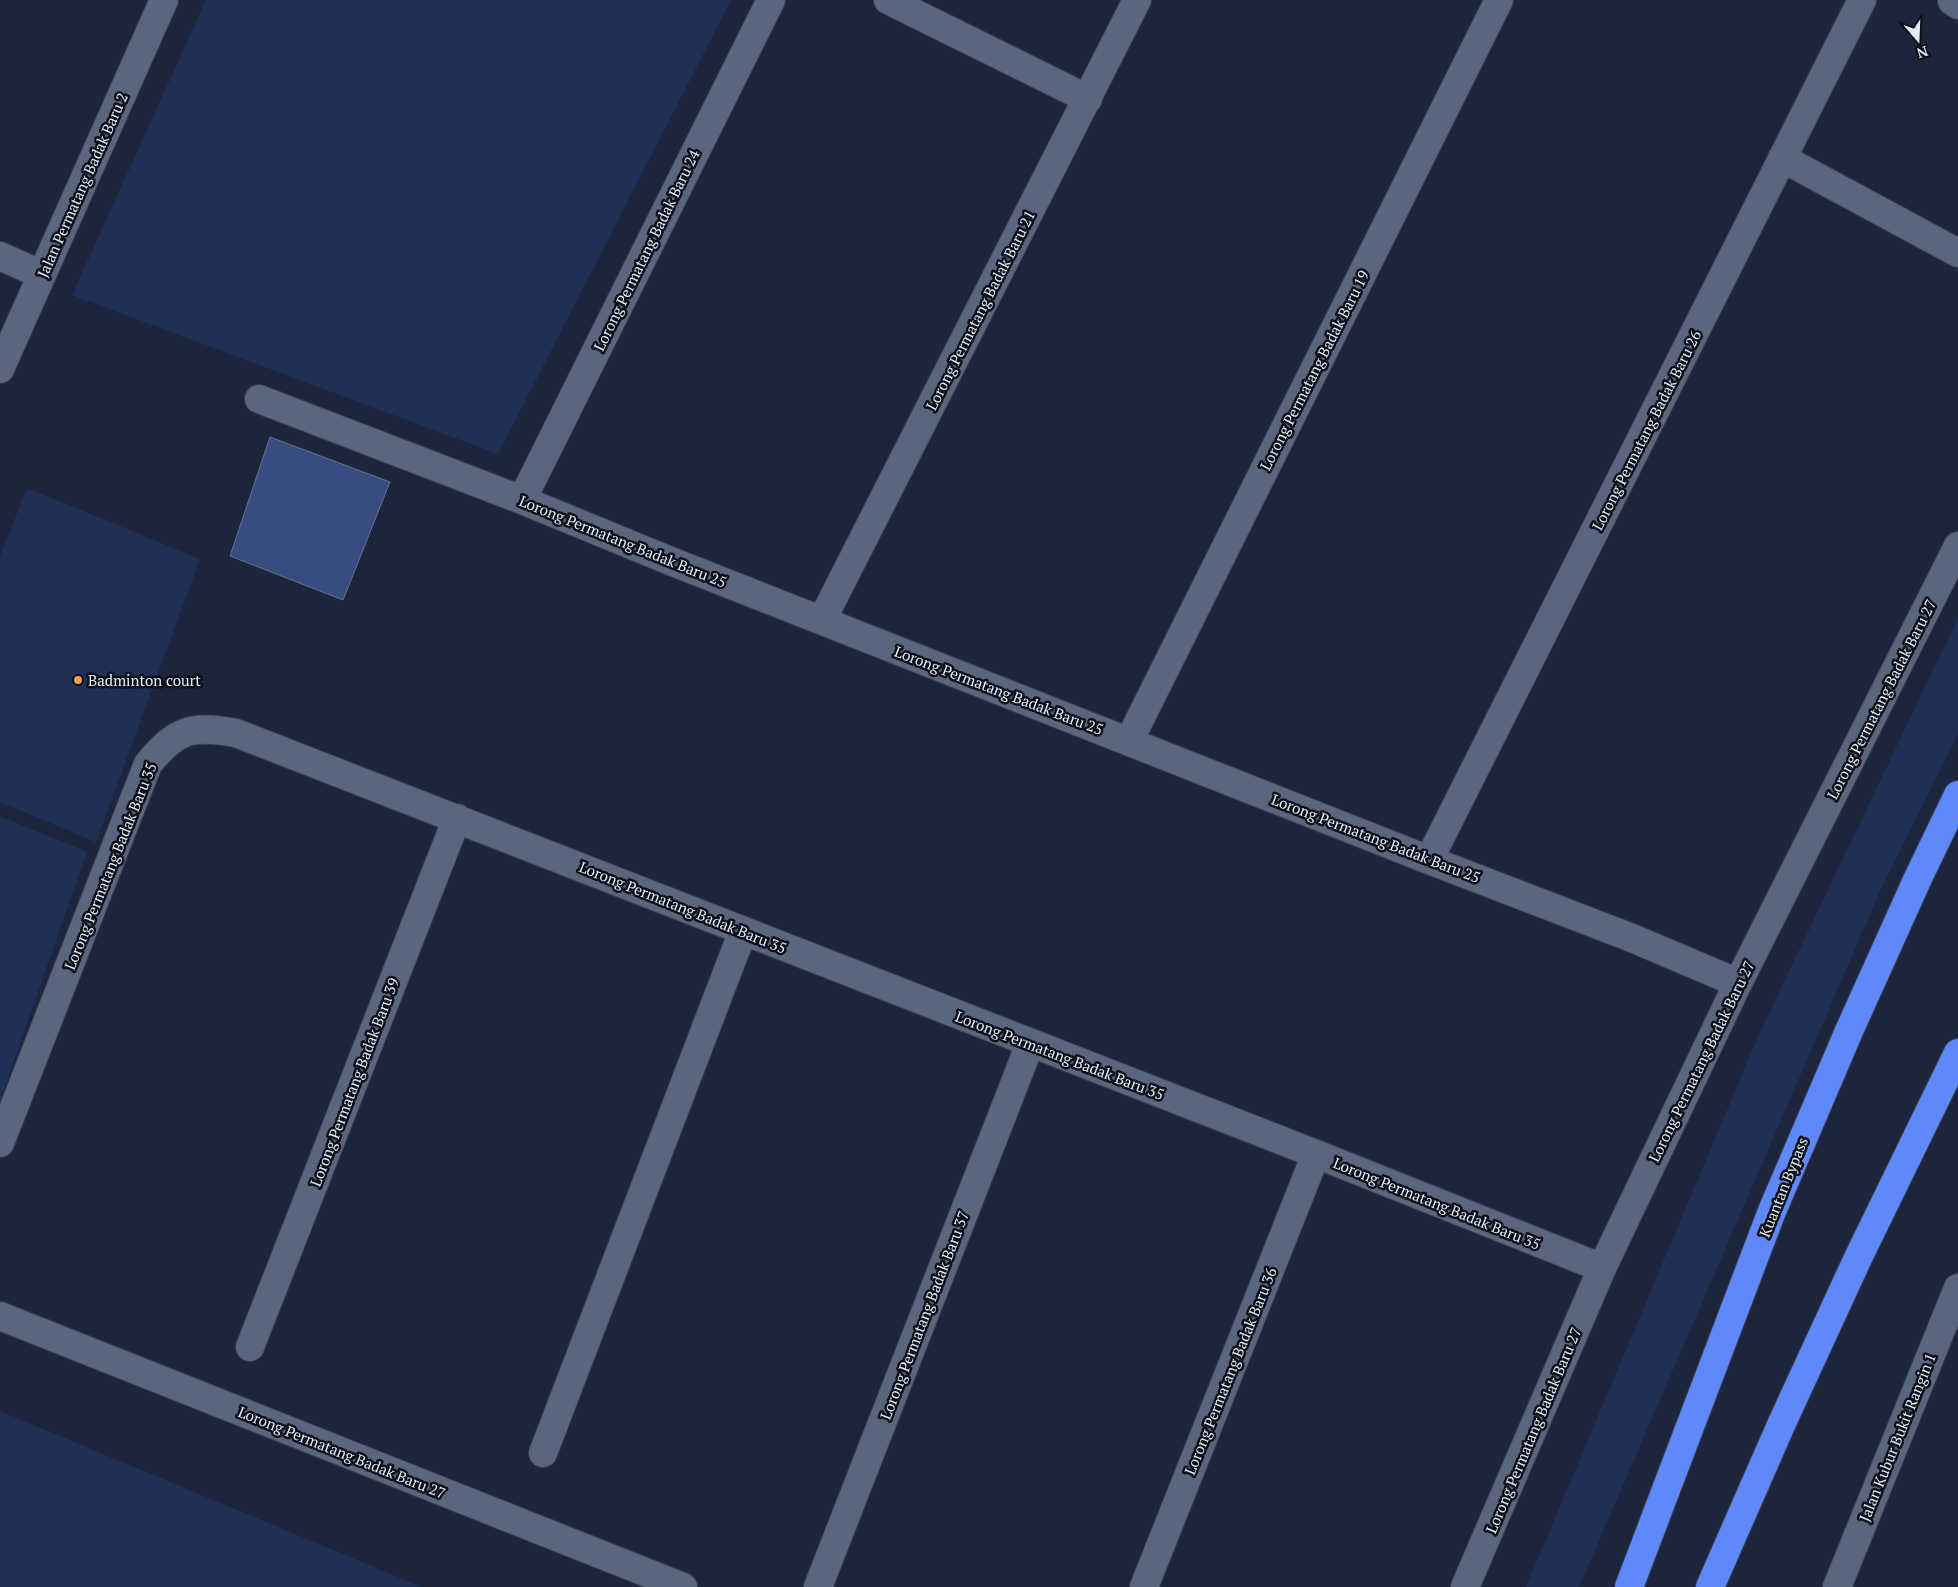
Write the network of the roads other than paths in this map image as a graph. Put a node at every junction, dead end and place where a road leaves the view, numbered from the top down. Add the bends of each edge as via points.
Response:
1 (164, 0) edge
2 (770, 0) edge
3 (888, 0) edge
4 (1137, 0) edge
5 (1499, 0) edge
6 (1862, 0) edge
7 (1088, 99) junction
8 (1782, 158) junction
9 (1958, 253) edge
10 (0, 256) edge
11 (42, 275) junction
12 (0, 369) edge
13 (260, 399) dead end
14 (522, 500) junction
15 (1958, 546) edge
16 (822, 620) junction
17 (1129, 741) junction
18 (1958, 795) edge
19 (457, 818) junction
20 (1429, 860) junction
21 (743, 931) junction
22 (1738, 983) junction
23 (1030, 1044) junction
24 (1958, 1053) edge
25 (0, 1142) edge
26 (1316, 1154) junction
27 (1602, 1268) junction
28 (1958, 1288) edge
29 (0, 1316) edge
30 (250, 1347) dead end
31 (543, 1452) dead end
32 (683, 1587) edge
33 (818, 1587) edge
34 (1144, 1587) edge
35 (1465, 1587) edge
36 (1629, 1587) edge
37 (1710, 1587) edge
38 (1837, 1587) edge

1 - 11 street, Jalan Permatang Badak Baru 2
2 - 14 street, Lorong Permatang Badak Baru 24
3 - 7 street
4 - 7 street, Lorong Permatang Badak Baru 21
5 - 17 street, Lorong Permatang Badak Baru 19
6 - 8 street, Lorong Permatang Badak Baru 26
7 - 16 street, Lorong Permatang Badak Baru 21
8 - 9 street
8 - 20 street, Lorong Permatang Badak Baru 26
10 - 11 street
11 - 12 street, Jalan Permatang Badak Baru 2
13 - 14 street, Lorong Permatang Badak Baru 25
14 - 16 street, Lorong Permatang Badak Baru 25
15 - 22 street, Lorong Permatang Badak Baru 27
16 - 17 street, Lorong Permatang Badak Baru 25
17 - 20 street, Lorong Permatang Badak Baru 25
18 - 36 highway, Kuantan Bypass via 1849,1031 1772,1211
19 - 21 street, Lorong Permatang Badak Baru 35
19 - 25 street, Lorong Permatang Badak Baru 35 via 236,733 211,728 184,732 164,745 148,764
19 - 30 street, Lorong Permatang Badak Baru 39
20 - 22 street, Lorong Permatang Badak Baru 25 via 1632,938
21 - 23 street, Lorong Permatang Badak Baru 35
21 - 31 street
22 - 27 street, Lorong Permatang Badak Baru 27
23 - 26 street, Lorong Permatang Badak Baru 35
23 - 33 street, Lorong Permatang Badak Baru 37
24 - 37 highway via 1854,1267
26 - 27 street, Lorong Permatang Badak Baru 35
26 - 34 street, Lorong Permatang Badak Baru 36
27 - 35 street, Lorong Permatang Badak Baru 27
28 - 38 street, Jalan Kubur Bukit Rangin 1
29 - 32 street, Lorong Permatang Badak Baru 27

